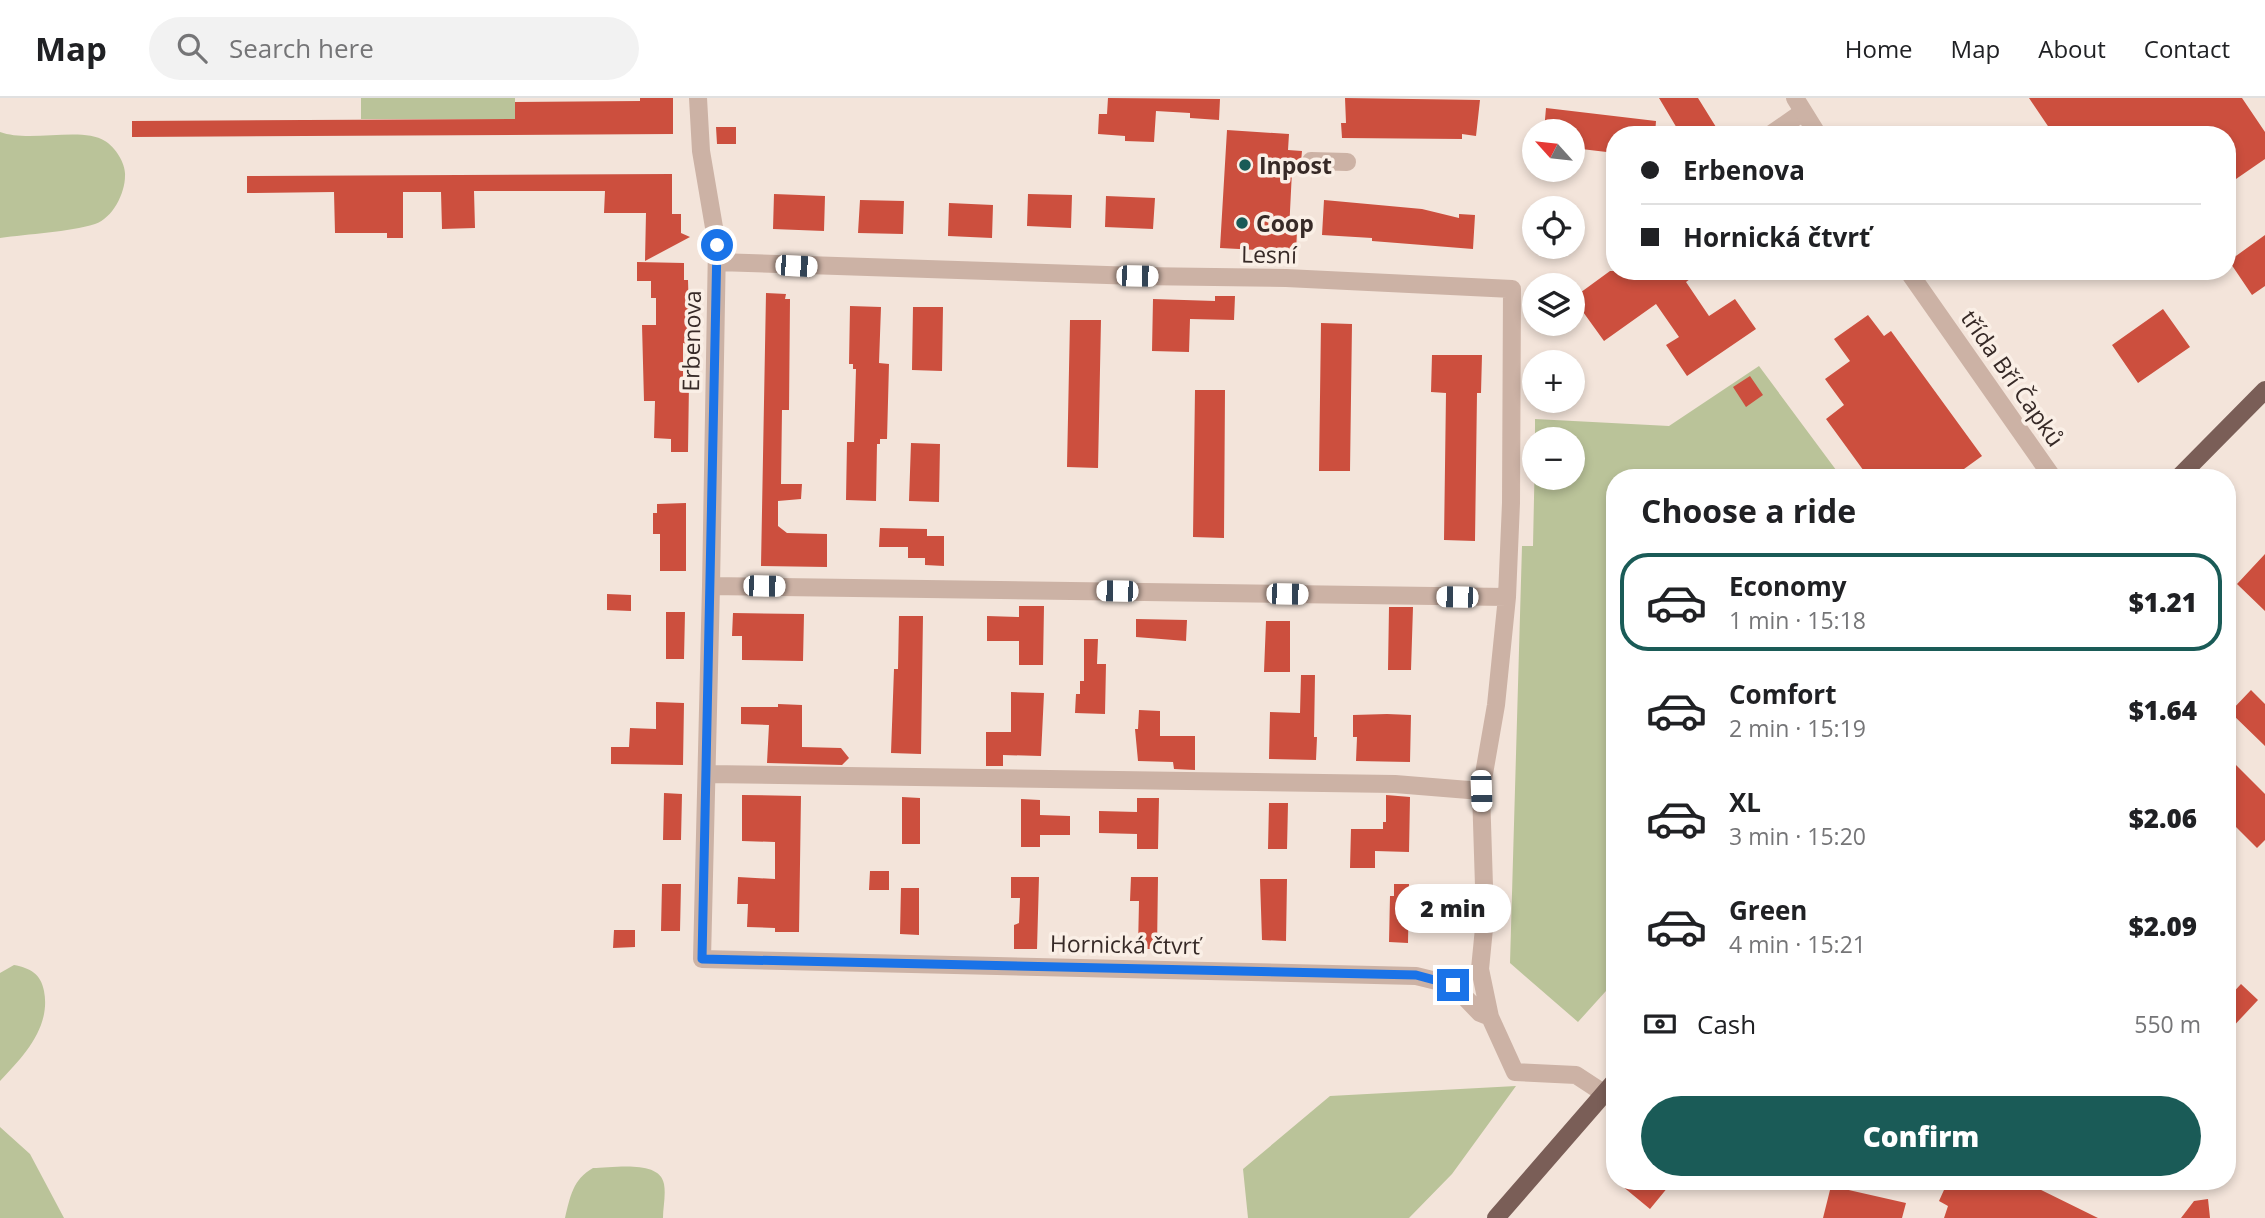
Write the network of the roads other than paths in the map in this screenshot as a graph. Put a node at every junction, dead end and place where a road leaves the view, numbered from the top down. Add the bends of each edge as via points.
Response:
1 (698, 98) edge
2 (1799, 105) edge
3 (1779, 126) edge
4 (1812, 126) edge
5 (1311, 160) dead end
6 (1347, 162) dead end
7 (717, 262) junction
8 (1914, 280) edge
9 (2265, 390) edge
10 (2047, 469) edge
11 (2187, 469) edge
12 (712, 586) junction
13 (1507, 597) junction
14 (708, 774) junction
15 (1481, 791) junction
16 (1480, 969) junction
17 (1453, 985) junction
18 (1490, 1017) junction
19 (1606, 1086) edge
20 (1606, 1093) edge
21 (1496, 1218) edge

1 - 7 street, Erbenova
2 - 3 street
2 - 4 street
5 - 6 street
7 - 12 street, Erbenova
7 - 13 street, Lesní via 1512,289
8 - 10 street, třída Bří Čapků
9 - 11 main road
12 - 13 street
12 - 14 street, Hornická čtvrť
13 - 15 street
14 - 15 street via 1156,778 1395,784
14 - 17 street, Hornická čtvrť via 702,959 1416,975
15 - 16 street via 1485,918
16 - 17 street
16 - 18 street
17 - 18 street via 1480,1013
18 - 19 street via 1515,1072 1576,1075
20 - 21 main road

